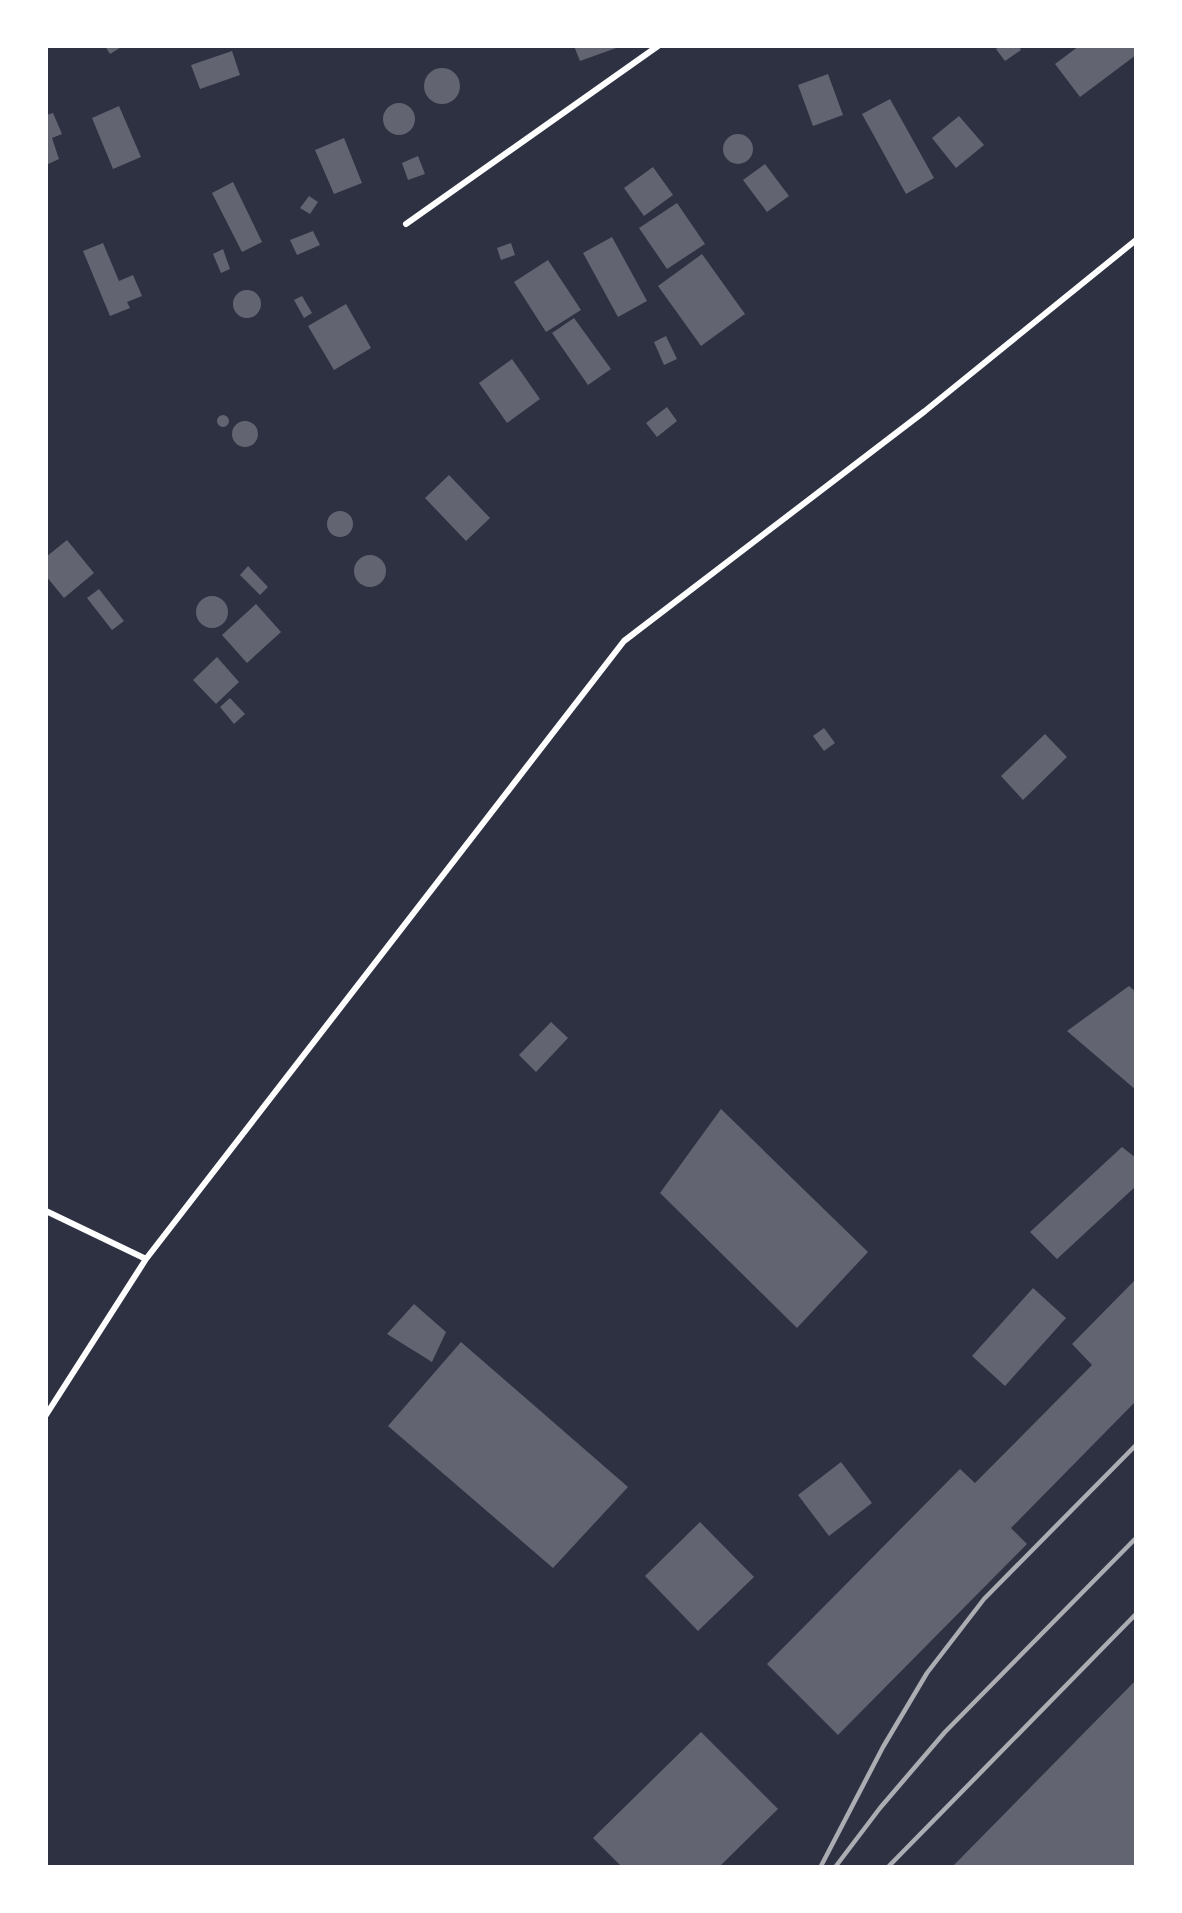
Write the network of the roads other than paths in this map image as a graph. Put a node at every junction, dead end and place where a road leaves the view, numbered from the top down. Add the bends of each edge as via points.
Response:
1 (658, 46) edge
2 (406, 224) dead end
3 (1136, 240) edge
4 (46, 1211) edge
5 (146, 1259) junction
6 (46, 1415) edge

1 - 2 street
3 - 5 street via 925,411 624,640
4 - 5 street
5 - 6 street

